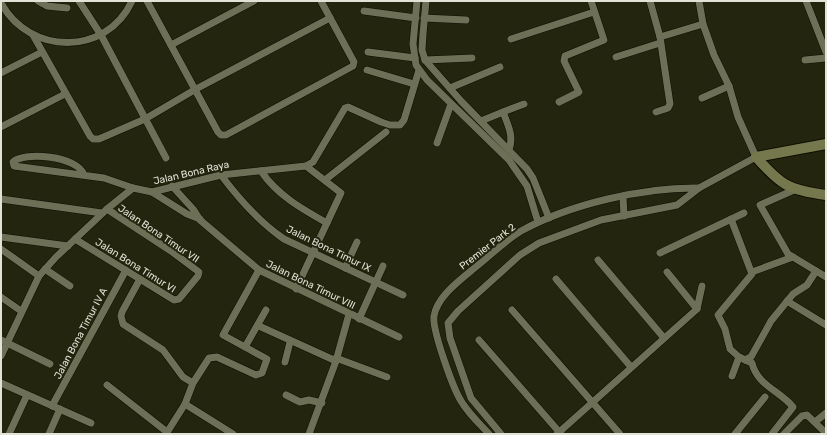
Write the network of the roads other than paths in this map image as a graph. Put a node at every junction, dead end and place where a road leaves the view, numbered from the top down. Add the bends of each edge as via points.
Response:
1 (38, 1) edge
2 (79, 1) edge
3 (132, 1) edge
4 (147, 1) edge
5 (254, 1) edge
6 (321, 1) edge
7 (417, 1) edge
8 (426, 1) edge
9 (591, 1) edge
10 (650, 1) edge
11 (700, 1) edge
12 (806, 1) edge
13 (1, 2) edge
14 (66, 8) dead end
15 (364, 11) dead end
16 (594, 12) junction
17 (330, 18) junction
18 (416, 18) junction
19 (424, 18) junction
20 (466, 20) dead end
21 (703, 24) junction
22 (33, 35) junction
23 (101, 35) junction
24 (511, 39) dead end
25 (660, 40) junction
26 (171, 45) junction
27 (42, 52) junction
28 (368, 52) dead end
29 (826, 52) edge
30 (616, 57) dead end
31 (414, 58) junction
32 (472, 58) dead end
33 (826, 58) edge
34 (425, 60) junction
35 (805, 60) dead end
36 (500, 67) dead end
37 (367, 70) dead end
38 (419, 70) junction
39 (1, 73) edge
40 (414, 84) junction
41 (729, 86) junction
42 (450, 88) junction
43 (196, 89) junction
44 (65, 94) junction
45 (702, 98) dead end
46 (461, 101) junction
47 (559, 102) dead end
48 (524, 104) dead end
49 (453, 106) junction
50 (503, 112) junction
51 (656, 112) dead end
52 (145, 119) junction
53 (482, 121) junction
54 (1, 127) edge
55 (386, 132) dead end
56 (437, 143) dead end
57 (826, 144) edge
58 (509, 150) junction
59 (756, 157) junction
60 (166, 158) dead end
61 (306, 166) junction
62 (261, 171) junction
63 (84, 175) junction
64 (221, 175) junction
65 (325, 180) junction
66 (172, 186) junction
67 (133, 188) junction
68 (699, 188) junction
69 (794, 190) junction
70 (152, 192) junction
71 (826, 195) edge
72 (623, 197) junction
73 (1, 199) edge
74 (104, 212) junction
75 (744, 213) dead end
76 (624, 216) junction
77 (549, 218) junction
78 (731, 219) junction
79 (200, 220) junction
80 (538, 222) junction
81 (327, 223) junction
82 (1, 237) edge
83 (75, 239) junction
84 (357, 242) dead end
85 (68, 246) junction
86 (1, 249) edge
87 (660, 253) dead end
88 (313, 254) junction
89 (793, 257) junction
90 (598, 260) dead end
91 (384, 266) dead end
92 (345, 268) junction
93 (45, 269) junction
94 (126, 270) junction
95 (259, 270) junction
96 (816, 271) junction
97 (667, 272) dead end
98 (752, 272) junction
99 (199, 274) joint
100 (38, 276) junction
101 (826, 277) edge
102 (140, 279) junction
103 (556, 279) dead end
104 (376, 282) junction
105 (70, 286) dead end
106 (702, 286) dead end
107 (296, 288) junction
108 (403, 295) dead end
109 (1, 297) edge
110 (787, 301) junction
111 (697, 309) junction
112 (266, 310) dead end
113 (512, 310) dead end
114 (21, 311) junction
115 (348, 314) junction
116 (434, 317) junction
117 (359, 319) junction
118 (448, 323) junction
119 (826, 325) edge
120 (259, 326) junction
121 (400, 337) dead end
122 (664, 338) junction
123 (479, 340) dead end
124 (4, 342) edge
125 (290, 342) junction
126 (245, 347) junction
127 (1, 356) edge
128 (742, 358) junction
129 (336, 360) junction
130 (285, 362) dead end
131 (50, 364) dead end
132 (632, 368) junction
133 (732, 376) dead end
134 (387, 377) dead end
135 (1, 383) edge
136 (193, 383) junction
137 (107, 385) dead end
138 (27, 395) junction
139 (286, 395) dead end
140 (765, 397) dead end
141 (593, 402) junction
142 (322, 403) junction
143 (185, 404) junction
144 (52, 406) junction
145 (60, 409) junction
146 (826, 413) edge
147 (815, 422) junction
148 (91, 423) dead end
149 (166, 433) edge
150 (559, 433) edge
151 (826, 433) edge
152 (9, 434) edge
153 (49, 434) edge
154 (233, 434) edge
155 (309, 434) edge
156 (488, 434) edge
157 (501, 434) edge
158 (620, 434) edge
159 (735, 434) edge
160 (772, 434) edge
161 (784, 434) edge

1 - 14 street via 47,6
2 - 23 street
3 - 23 street via 116,23
4 - 26 street
5 - 26 street
6 - 17 street
7 - 18 street
8 - 19 street
9 - 16 street
10 - 25 street
11 - 21 street
12 - 29 street
13 - 22 street via 21,28
15 - 18 street
16 - 24 street
16 - 47 street via 603,42 565,56 564,61 579,92
17 - 43 street
17 - 43 street via 354,62 353,66 226,135 218,132
18 - 31 street
19 - 20 street
19 - 34 street via 422,50
21 - 25 street
21 - 41 street
22 - 23 street via 51,42 69,43
22 - 27 street
23 - 52 street
25 - 30 street
25 - 51 street via 670,104 668,108
26 - 43 street
27 - 39 street
27 - 44 street
28 - 31 street
31 - 38 street
32 - 34 street
33 - 35 street
34 - 42 street
36 - 42 street
37 - 40 street
38 - 40 street
38 - 49 street
40 - 61 street via 404,120 400,124 390,125 345,108 314,162
41 - 45 street
41 - 59 street via 738,117
42 - 46 street
43 - 52 street
44 - 52 street via 93,139
44 - 54 street
46 - 49 street
46 - 53 street
48 - 50 street
49 - 56 street
49 - 80 street via 508,160 526,186
50 - 53 street
50 - 58 street via 511,134
52 - 60 street
53 - 58 street
55 - 65 street
57 - 59 street
58 - 77 street via 533,178
59 - 68 street, Premier Park 2
59 - 69 street via 777,180
61 - 62 street, Jalan Bona Raya
61 - 65 street
62 - 64 street, Jalan Bona Raya
62 - 81 street via 267,180 300,208
63 - 63 street, Jalan Bona Raya via 14,166 13,162 23,158 57,158 74,164
63 - 67 street, Jalan Bona Raya via 115,181
64 - 66 street, Jalan Bona Raya
64 - 88 street, Jalan Bona Timur IX via 241,201 274,232
65 - 81 street via 341,193
66 - 70 street, Jalan Bona Raya
66 - 79 street, Jalan Bona Timur VIII
67 - 70 street, Jalan Bona Raya
67 - 74 street
68 - 72 street, Premier Park 2 via 673,188
68 - 76 street, Premier Park 2 via 677,204
69 - 71 street
69 - 89 street via 760,205 786,251
70 - 79 street
72 - 76 street
72 - 77 street, Premier Park 2 via 601,200
73 - 74 street
74 - 83 street
74 - 99 street, Jalan Bona Timur VII via 171,251
75 - 78 street
76 - 118 street, Premier Park 2 via 601,220 529,248 463,306
77 - 80 street, Premier Park 2
78 - 87 street
78 - 98 street
79 - 95 street, Jalan Bona Timur VIII
80 - 116 street, Premier Park 2 via 520,232 450,289 437,307
81 - 88 street
82 - 85 street
83 - 85 street
83 - 94 street, Jalan Bona Timur VI
84 - 92 street
85 - 93 street
86 - 100 street
88 - 92 street, Jalan Bona Timur IX
88 - 107 street
89 - 96 street
89 - 98 street
90 - 122 street
91 - 104 street
92 - 104 street, Jalan Bona Timur IX
93 - 100 street
93 - 105 street
94 - 102 street, Jalan Bona Timur VI
94 - 144 street, Jalan Bona Timur IV A
95 - 107 street, Jalan Bona Timur VIII
95 - 126 street via 223,336
96 - 101 street
96 - 110 street via 807,284
97 - 111 street
98 - 128 street via 752,276 718,314 730,349
99 - 102 street, Jalan Bona Timur VI via 176,301
100 - 114 street
102 - 136 street via 122,312 123,324 162,350 183,377
103 - 132 street
104 - 108 street, Jalan Bona Timur IX
104 - 117 street
106 - 111 street
107 - 115 street, Jalan Bona Timur VIII
109 - 114 street
110 - 119 street
110 - 128 street via 751,357
111 - 122 street
112 - 120 street
113 - 141 street
114 - 124 street
115 - 117 street, Jalan Bona Timur VIII
115 - 129 street
116 - 118 street
116 - 156 street via 440,348 462,404
117 - 121 street, Jalan Bona Timur VIII
118 - 157 street via 450,338 471,398
120 - 125 street
120 - 126 street
122 - 132 street
123 - 150 street
124 - 127 street
124 - 131 street
125 - 129 street
125 - 130 street
126 - 136 street via 267,359 262,373 256,375 213,356 209,358
128 - 133 street
128 - 160 street via 752,363 754,372 763,382 793,407
129 - 134 street
129 - 142 street
132 - 141 street
135 - 138 street
136 - 143 street
137 - 149 street
138 - 144 street
138 - 152 street
139 - 142 street via 300,402 309,400
140 - 159 street
141 - 150 street
141 - 158 street
142 - 155 street
143 - 149 street
143 - 154 street
144 - 145 street
145 - 148 street
145 - 153 street
146 - 147 street
147 - 151 street
147 - 161 street via 807,415 802,416

